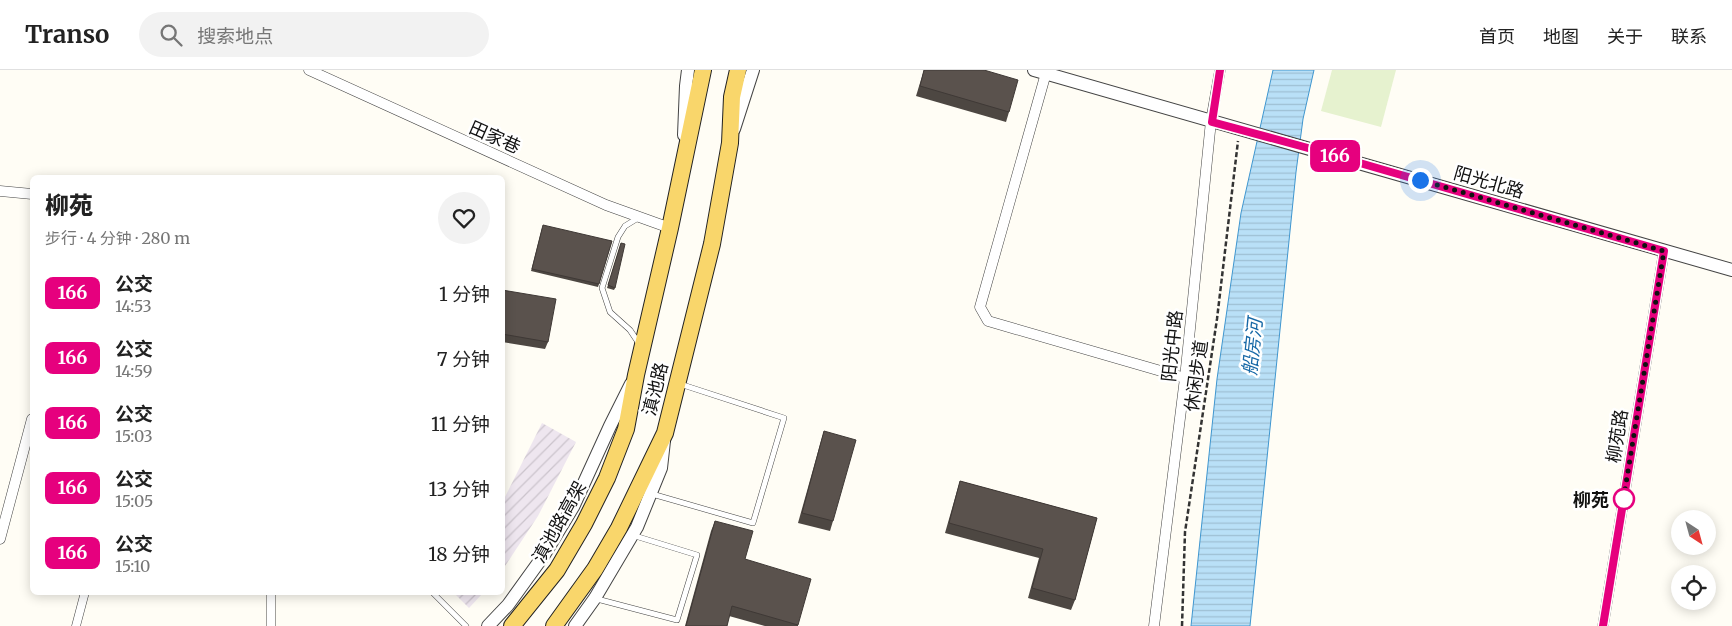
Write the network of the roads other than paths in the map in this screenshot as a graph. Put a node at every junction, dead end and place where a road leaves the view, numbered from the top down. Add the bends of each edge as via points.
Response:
1 (309, 70) edge
2 (688, 70) edge
3 (703, 70) edge
4 (738, 70) edge
5 (753, 70) edge
6 (1220, 70) edge
7 (1040, 72) edge
8 (1212, 122) junction
9 (730, 143) junction
10 (682, 169) junction
11 (0, 192) edge
12 (30, 194) edge
13 (638, 218) junction
14 (670, 228) junction
15 (1664, 251) junction
16 (1732, 270) edge
17 (642, 349) junction
18 (636, 375) junction
19 (1185, 378) junction
20 (677, 383) junction
21 (30, 427) edge
22 (626, 429) joint
23 (665, 433) junction
24 (651, 493) junction
25 (632, 535) junction
26 (0, 539) edge
27 (84, 595) edge
28 (271, 595) edge
29 (435, 595) edge
30 (595, 598) junction
31 (579, 624) edge
32 (76, 626) edge
33 (271, 626) edge
34 (466, 626) edge
35 (488, 626) edge
36 (512, 626) edge
37 (554, 626) edge
38 (1154, 626) edge
39 (1603, 626) edge

1 - 13 street, 田家巷
2 - 10 street, 滇池路
3 - 10 main road, 滇池路
4 - 9 main road, 滇池路 via 732,97
5 - 9 street, 滇池路
6 - 8 street, 阳光中路
7 - 8 street, 阳光北路
7 - 19 street via 980,307 988,321
8 - 15 street, 阳光北路
8 - 19 street, 阳光中路
9 - 20 main road, 滇池路 via 712,244
10 - 14 main road, 滇池路
11 - 12 street
13 - 14 street, 田家巷
13 - 17 lane via 625,226 618,237 602,288 610,312 630,330
14 - 17 main road, 滇池路
15 - 16 street, 阳光北路
15 - 39 street, 柳苑路
17 - 18 main road, 滇池路
18 - 22 main road, 滇池路
18 - 35 street, 滇池路 via 568,515 544,555
19 - 38 street, 阳光中路
20 - 23 main road, 滇池路
20 - 24 lane via 784,418 753,523
21 - 26 street
22 - 36 main road, 滇池路高架 via 607,478 562,563
23 - 24 street, 滇池路 via 661,468
23 - 37 main road via 619,528 595,569
24 - 25 street, 滇池路
25 - 30 street, 滇池路
25 - 30 lane via 697,555 677,620
27 - 32 street
28 - 33 street
29 - 34 lane
30 - 31 street, 滇池路

